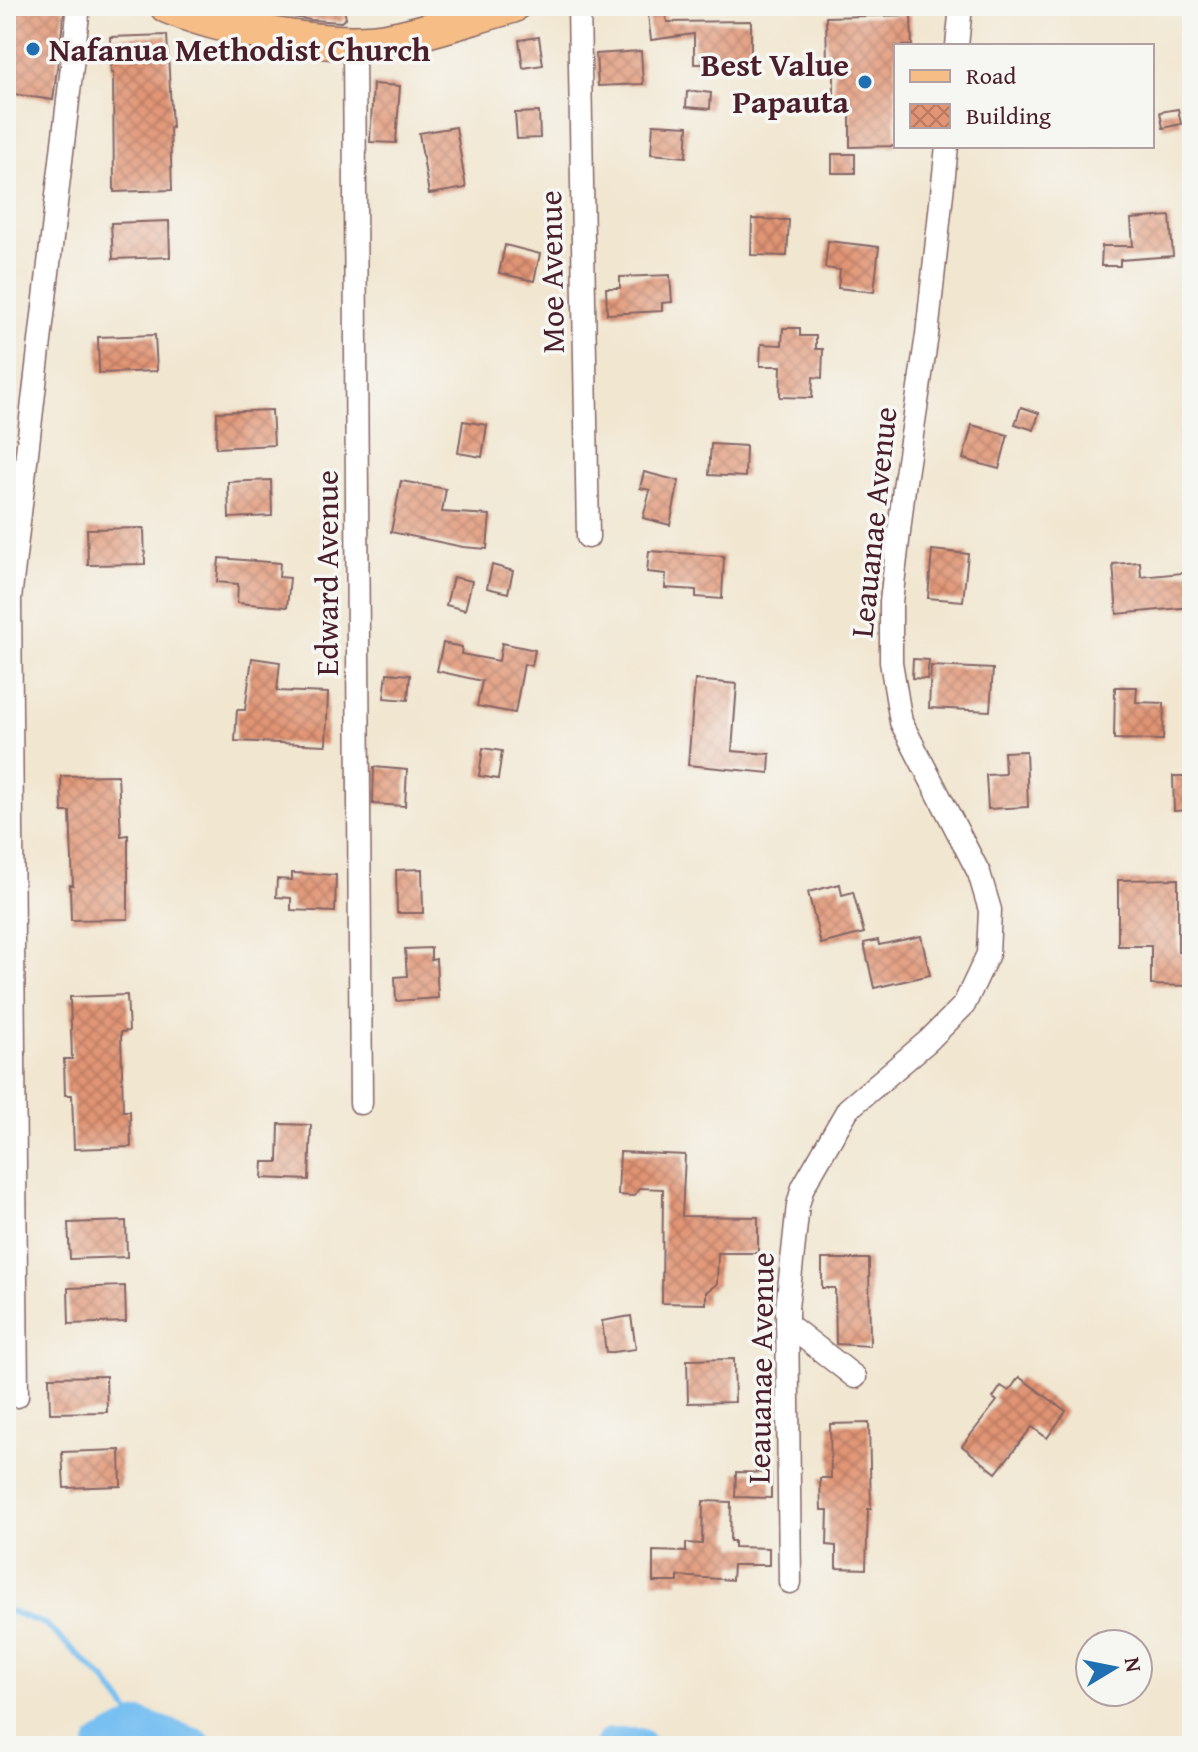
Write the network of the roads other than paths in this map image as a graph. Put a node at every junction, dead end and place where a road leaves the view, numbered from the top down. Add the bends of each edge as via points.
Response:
1 (79, 6) edge
2 (167, 6) edge
3 (512, 6) edge
4 (579, 6) edge
5 (961, 6) edge
6 (354, 43) junction
7 (957, 44) edge
8 (947, 148) edge
9 (588, 537) dead end
10 (361, 1103) dead end
11 (787, 1324) junction
12 (855, 1377) dead end
13 (17, 1396) dead end
14 (790, 1582) dead end

1 - 13 street via 10,599
2 - 6 main road via 284,37
3 - 6 main road via 391,39
4 - 9 street, Moe Avenue
5 - 7 street
6 - 10 street, Edward Avenue
8 - 11 street, Leauanae Avenue via 891,602 891,662 901,722 979,873 990,910 988,954 964,1005 848,1109 803,1187
11 - 12 street
11 - 14 street, Leauanae Avenue

